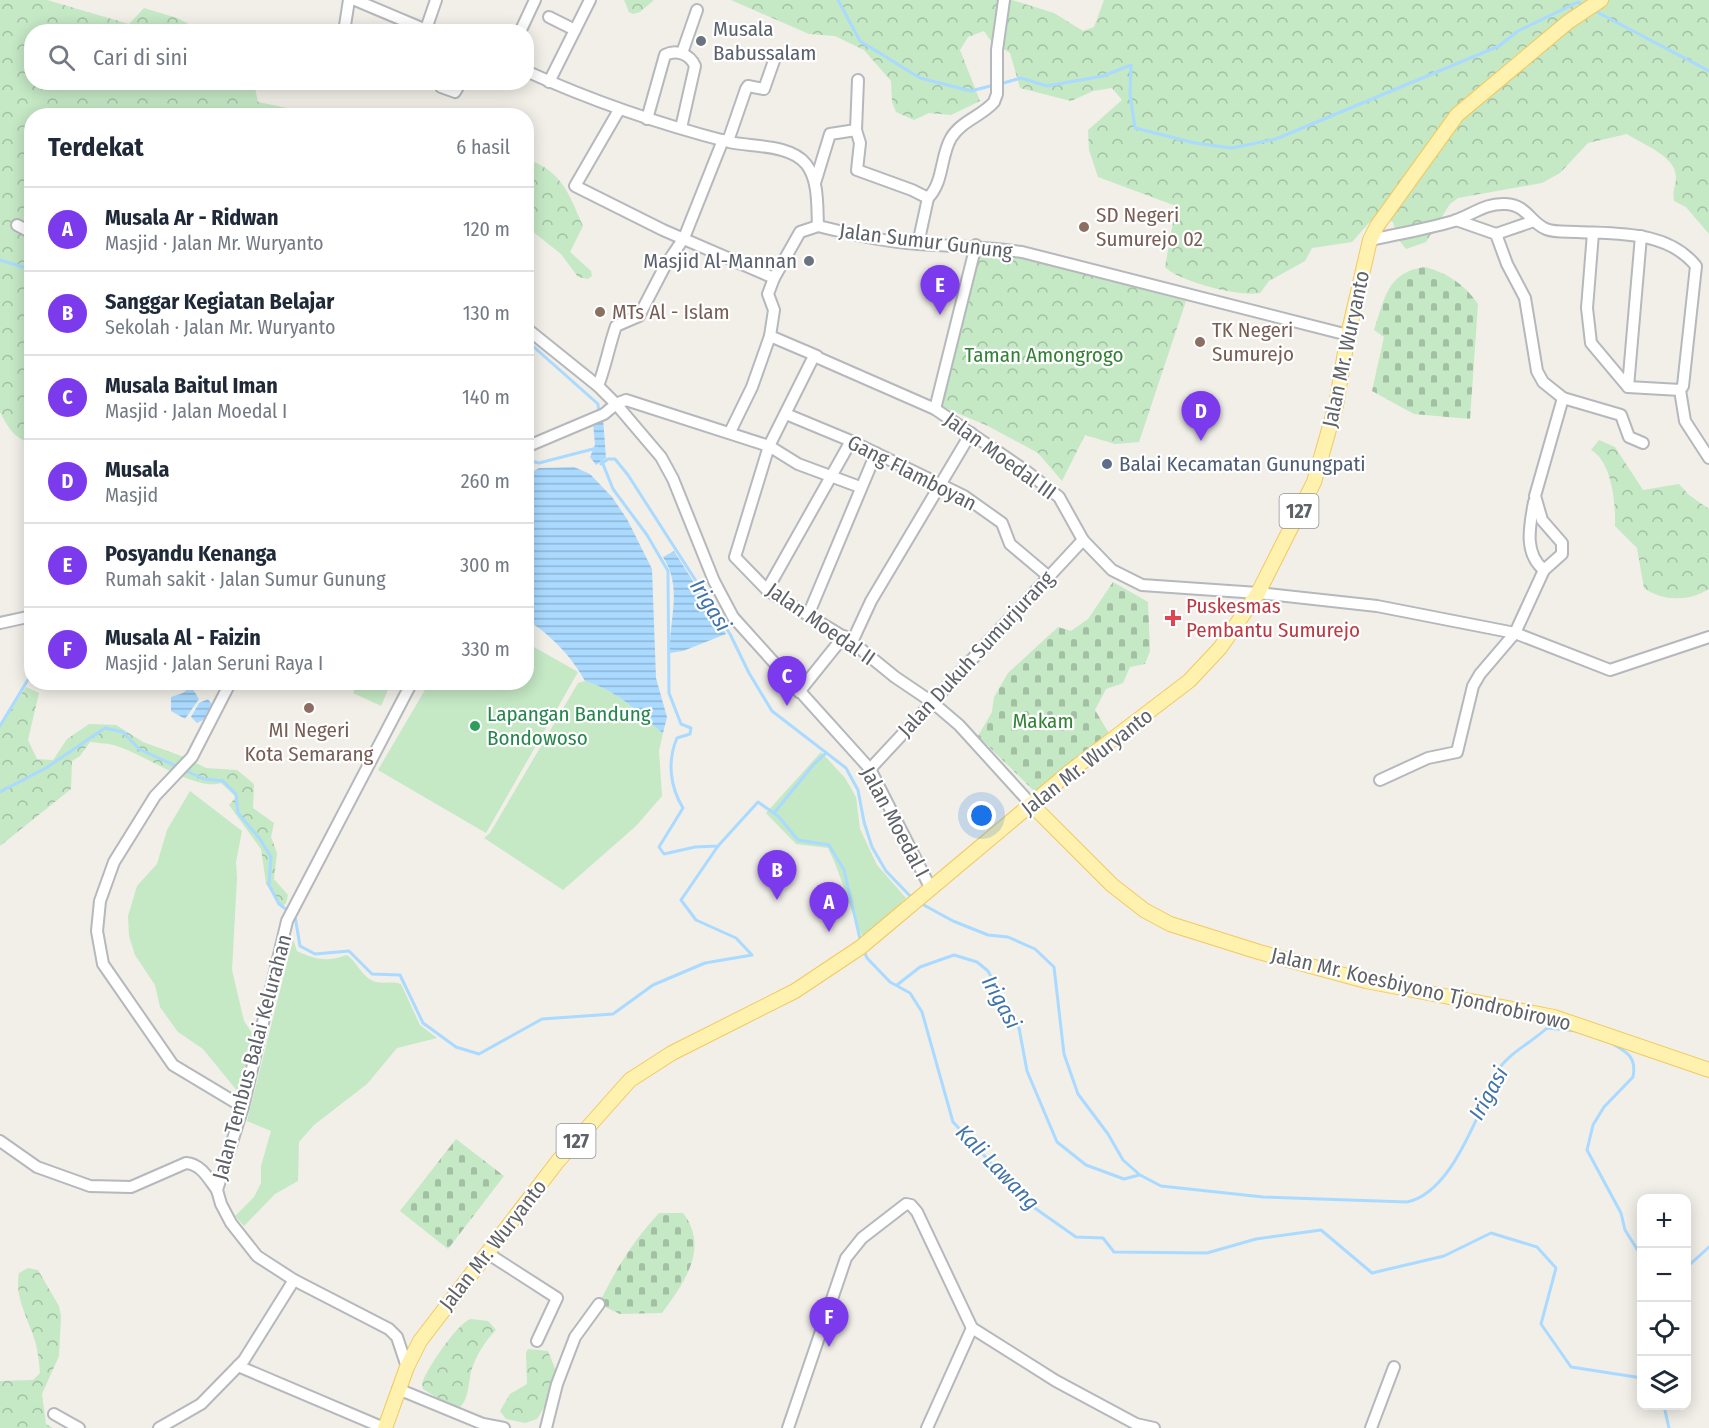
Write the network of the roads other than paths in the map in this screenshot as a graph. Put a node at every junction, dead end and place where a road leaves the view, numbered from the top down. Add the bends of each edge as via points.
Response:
1 (349, 0) edge
2 (355, 0) edge
3 (436, 0) edge
4 (535, 0) edge
5 (590, 0) edge
6 (1004, 0) edge
7 (1600, 0) edge
8 (697, 10) dead end
9 (549, 17) dead end
10 (345, 24) edge
11 (414, 24) edge
12 (430, 24) edge
13 (524, 24) edge
14 (575, 30) junction
15 (682, 53) junction
16 (776, 55) dead end
17 (534, 75) edge
18 (858, 80) dead end
19 (549, 82) junction
20 (619, 110) junction
21 (647, 119) junction
22 (681, 128) junction
23 (856, 130) junction
24 (725, 140) junction
25 (815, 183) junction
26 (928, 198) junction
27 (1456, 220) junction
28 (1534, 221) junction
29 (17, 225) dead end
30 (818, 226) junction
31 (24, 229) edge
32 (1593, 233) junction
33 (1496, 234) junction
34 (1641, 236) junction
35 (684, 238) junction
36 (1370, 240) junction
37 (918, 244) junction
38 (976, 245) junction
39 (774, 278) junction
40 (534, 334) edge
41 (1348, 335) junction
42 (770, 336) junction
43 (817, 356) junction
44 (598, 386) junction
45 (1628, 387) junction
46 (1680, 390) junction
47 (1563, 398) junction
48 (613, 400) junction
49 (935, 409) junction
50 (786, 414) junction
51 (730, 432) junction
52 (971, 433) junction
53 (851, 441) junction
54 (1644, 443) dead end
55 (534, 444) edge
56 (769, 446) junction
57 (876, 453) junction
58 (1709, 458) edge
59 (831, 476) junction
60 (940, 485) junction
61 (860, 487) junction
62 (1535, 496) junction
63 (1083, 540) junction
64 (1544, 570) junction
65 (1048, 576) junction
66 (767, 590) junction
67 (1258, 593) junction
68 (809, 613) junction
69 (24, 618) edge
70 (0, 623) edge
71 (1515, 633) junction
72 (1709, 637) edge
73 (848, 639) junction
74 (226, 690) edge
75 (408, 690) edge
76 (799, 692) junction
77 (932, 702) junction
78 (870, 769) junction
79 (1380, 780) dead end
80 (1031, 804) junction
81 (931, 889) junction
82 (1709, 1070) edge
83 (243, 1107) junction
84 (0, 1140) edge
85 (217, 1190) junction
86 (487, 1253) junction
87 (294, 1280) junction
88 (599, 1304) dead end
89 (972, 1328) junction
90 (537, 1341) dead end
91 (238, 1366) junction
92 (407, 1367) junction
93 (1394, 1367) dead end
94 (398, 1389) junction
95 (54, 1414) dead end
96 (79, 1428) edge
97 (160, 1428) edge
98 (384, 1428) edge
99 (504, 1428) edge
100 (546, 1428) edge
101 (788, 1428) edge
102 (927, 1428) edge
103 (1154, 1428) edge
104 (1371, 1428) edge

1 - 10 street
2 - 11 street
3 - 12 street
4 - 13 street
5 - 14 street
6 - 26 street via 997,50 997,94 989,109 952,136 935,191
7 - 36 main road, Jalan Mr. Wuryanto / 127 via 1457,115
8 - 15 street
9 - 14 street
14 - 19 street
15 - 21 street via 672,51 665,55
15 - 22 street via 693,59 695,66
16 - 24 street via 764,89 746,89
17 - 19 street, Jalan Sumur Gunung
18 - 23 street
19 - 20 street, Jalan Sumur Gunung
20 - 21 street, Jalan Sumur Gunung
20 - 35 street via 575,186
21 - 22 street, Jalan Sumur Gunung
22 - 24 street, Jalan Sumur Gunung
23 - 25 street via 830,134
23 - 26 street via 860,143 857,170
24 - 25 street, Jalan Sumur Gunung via 797,157
24 - 35 street
25 - 30 street, Jalan Sumur Gunung
26 - 37 street
27 - 28 street via 1489,205 1506,204 1528,212
27 - 33 street
27 - 36 street
28 - 32 street via 1547,230
28 - 33 street
29 - 31 street
30 - 37 street, Jalan Sumur Gunung via 861,237
30 - 39 street via 800,232
32 - 34 street
32 - 45 street via 1587,308 1591,343
33 - 47 street via 1525,297 1537,371 1543,382
34 - 45 street
34 - 46 street via 1677,248 1696,266
35 - 39 street
35 - 44 street via 639,316 616,326
36 - 41 main road, Jalan Mr. Wuryanto / 127
37 - 38 street, Jalan Sumur Gunung
38 - 41 street, Jalan Sumur Gunung via 1022,252
38 - 49 street
39 - 42 street via 768,294 774,310
40 - 44 street, Jalan Moedal I
41 - 67 main road, Jalan Mr. Wuryanto / 127 via 1336,405 1314,482
42 - 43 street, Jalan Moedal III
42 - 51 street
43 - 49 street, Jalan Moedal III
43 - 50 street
44 - 48 street, Jalan Moedal I
45 - 46 street
46 - 58 street via 1685,421
47 - 54 street via 1621,415 1629,436
47 - 62 street
48 - 51 street via 626,400
48 - 55 street via 604,414
48 - 76 street, Jalan Moedal I via 669,471 733,617
49 - 52 street, Jalan Moedal III
50 - 53 street, Gang Flamboyan
50 - 56 street
51 - 56 street
52 - 60 street
52 - 63 street, Jalan Moedal III via 1059,497
53 - 57 street, Gang Flamboyan
53 - 59 street
56 - 59 street via 798,464
56 - 66 street, Jalan Moedal II via 735,555
57 - 60 street, Gang Flamboyan
57 - 61 street
59 - 61 street
59 - 66 street
60 - 65 street, Gang Flamboyan via 964,496 1002,523 1010,544
60 - 73 street
61 - 68 street
62 - 64 street via 1529,540 1536,563
62 - 64 street via 1542,520 1563,543 1559,559
63 - 65 street, Jalan Dukuh Sumurjurang
63 - 67 street, Jalan Moedal III via 1112,570 1142,585
64 - 71 street
65 - 77 street, Jalan Dukuh Sumurjurang
66 - 68 street, Jalan Moedal II
67 - 71 street, Jalan Moedal III via 1377,606
67 - 80 main road, Jalan Mr. Wuryanto / 127 via 1220,648 1189,681
68 - 73 street, Jalan Moedal II
69 - 70 street
71 - 72 street, Jalan Moedal III via 1610,670
71 - 79 street via 1473,686 1457,752 1428,758
73 - 76 street
73 - 77 street, Jalan Moedal II
74 - 83 street via 192,757 154,796 114,862 100,901 97,931 100,954 119,989 172,1065
75 - 83 street, Jalan Tembus Balai Kelurahan via 287,921
76 - 78 street, Jalan Moedal I
77 - 78 street, Jalan Dukuh Sumurjurang
77 - 80 street, Jalan Moedal II via 959,725
78 - 81 street, Jalan Moedal I
80 - 81 main road, Jalan Mr. Wuryanto / 127
80 - 82 main road, Jalan Mr. Koesbiyono Tjondrobirowo via 1112,885 1170,924 1366,981 1554,1017
81 - 86 main road, Jalan Mr. Wuryanto / 127 via 861,947 795,991 672,1053 630,1080 558,1161
83 - 85 street, Jalan Tembus Balai Kelurahan
84 - 85 street via 37,1167 90,1186 131,1187 186,1163 200,1169
85 - 87 street, Jalan Tembus Balai Kelurahan via 231,1223 257,1256
86 - 90 street via 557,1298
86 - 92 main road, Jalan Mr. Wuryanto / 127 via 420,1341
87 - 91 street
87 - 92 street, Jalan Tembus Balai Kelurahan via 389,1329 397,1337
88 - 100 street via 575,1337
89 - 101 street via 917,1212 906,1204 862,1238 849,1254 821,1324
89 - 102 street
89 - 103 street via 1056,1382 1136,1424
91 - 97 street via 201,1404
91 - 98 street
92 - 94 main road, Jalan Mr. Wuryanto / 127
93 - 104 street
94 - 98 main road, Jalan Mr. Wuryanto / 127
94 - 99 street via 483,1424
95 - 96 street

